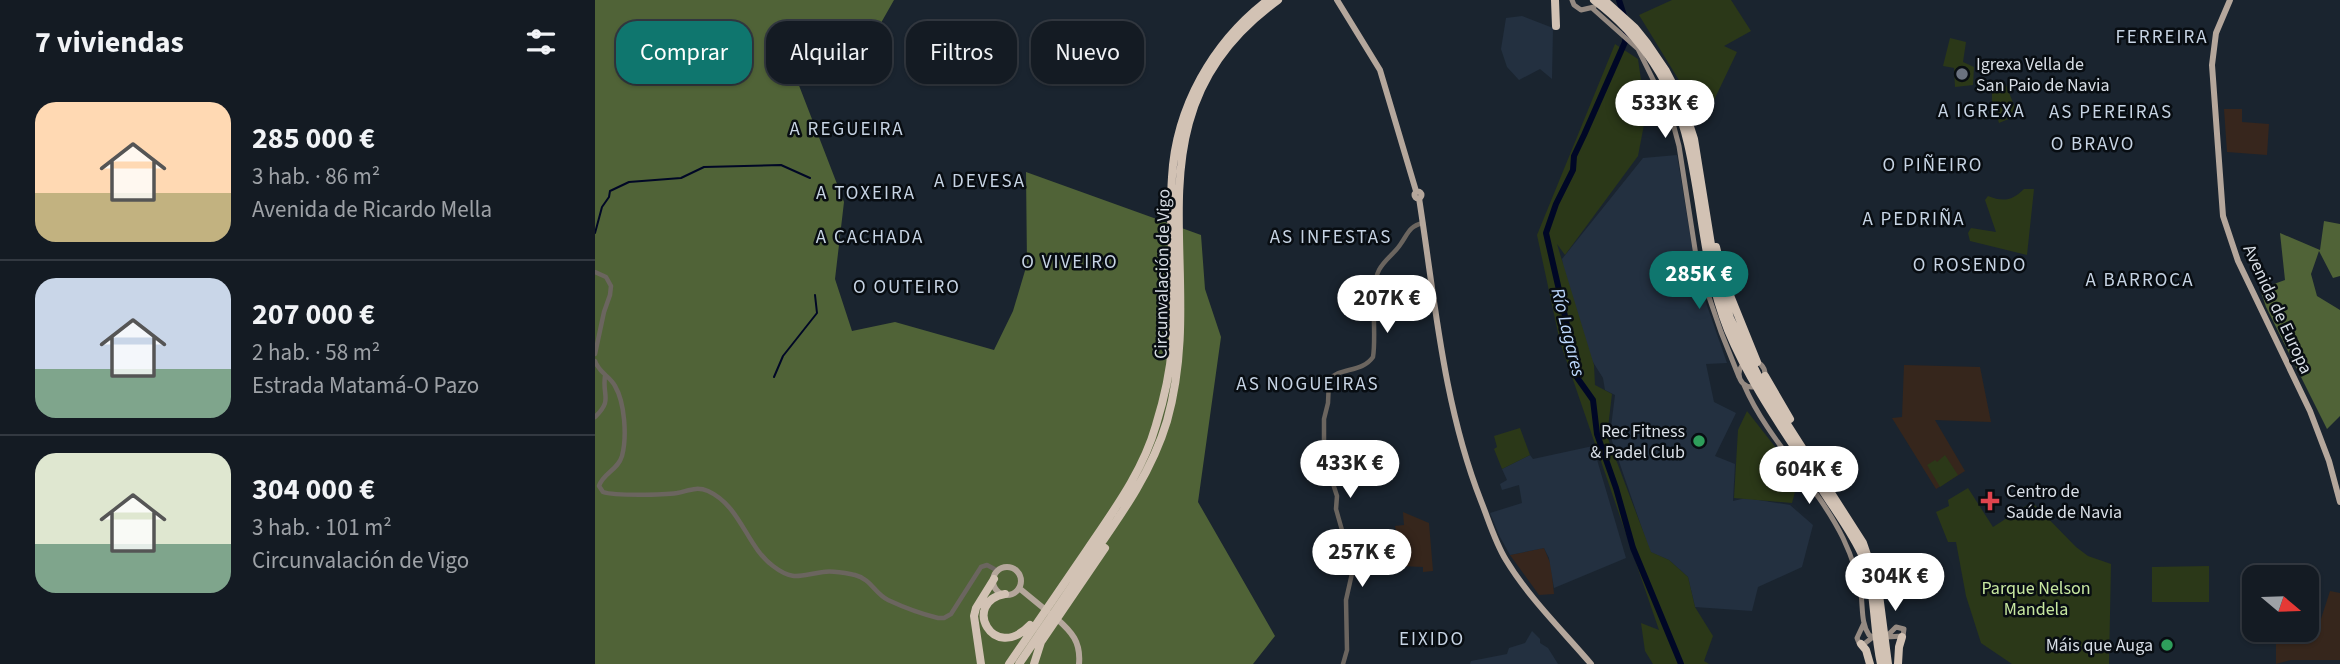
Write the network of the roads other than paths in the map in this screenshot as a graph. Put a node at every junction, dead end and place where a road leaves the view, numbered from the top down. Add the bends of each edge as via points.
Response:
1 (1268, 0) edge
2 (1278, 0) edge
3 (1337, 0) edge
4 (1555, 0) edge
5 (1572, 0) edge
6 (1604, 0) edge
7 (2232, 0) edge
8 (1595, 3) edge
9 (1556, 26) dead end
10 (1225, 46) junction
11 (1659, 65) junction
12 (1703, 186) junction
13 (1423, 223) junction
14 (1175, 230) junction
15 (595, 272) edge
16 (595, 354) edge
17 (1730, 359) junction
18 (1744, 359) junction
19 (595, 361) edge
20 (1757, 362) junction
21 (605, 376) junction
22 (1765, 376) junction
23 (1739, 377) junction
24 (1744, 385) junction
25 (1758, 389) junction
26 (1750, 398) junction
27 (595, 417) edge
28 (1150, 467) junction
29 (1828, 485) junction
30 (2340, 488) edge
31 (2340, 502) edge
32 (1071, 574) junction
33 (996, 575) junction
34 (1019, 588) junction
35 (1005, 594) junction
36 (1864, 623) junction
37 (1860, 633) junction
38 (1902, 637) dead end
39 (1867, 638) junction
40 (981, 664) edge
41 (1009, 664) edge
42 (1019, 664) edge
43 (1034, 664) edge
44 (1079, 664) edge
45 (1343, 664) edge
46 (1591, 664) edge
47 (1870, 664) edge
48 (1881, 664) edge
49 (1888, 664) edge
50 (1898, 664) edge

1 - 10 highway, Circunvalación de Vigo via 1235,28
2 - 10 highway, Circunvalación de Vigo
3 - 13 main road via 1380,70
4 - 9 highway
5 - 8 main road via 1579,9 1587,10
6 - 11 highway via 1635,28
7 - 30 main road, Avenida de Europa via 2218,39 2215,68 2228,217 2244,268 2316,418
7 - 31 main road, Avenida de Europa via 2216,33 2212,65 2223,216 2238,261 2310,411
8 - 11 highway via 1631,33
8 - 17 main road via 1636,46 1669,110 1697,262
10 - 14 highway, Circunvalación de Vigo via 1207,78 1185,137
11 - 12 highway via 1686,113
11 - 18 highway via 1692,160 1711,277 1728,331
12 - 18 highway via 1717,276
12 - 20 highway via 1725,282
13 - 45 street via 1412,226 1377,275 1373,357 1364,366 1329,380 1324,456 1352,565
13 - 46 main road via 1452,410 1478,494 1506,560
14 - 28 highway, Circunvalación de Vigo via 1179,352 1167,419
14 - 32 highway, Circunvalación de Vigo via 1172,345 1155,429 1122,499
15 - 16 street via 606,277 611,290
17 - 18 main road
17 - 23 main road
18 - 20 main road
18 - 23 main road
18 - 25 highway
19 - 21 street
20 - 22 main road
21 - 27 street via 607,399
21 - 33 street via 617,388 623,448 618,464 600,482 603,492 708,491 740,519 765,559 792,578 825,571 860,576 887,600 938,618 951,614 981,567 987,565
22 - 25 main road
22 - 29 highway
23 - 24 main road
24 - 25 main road
24 - 26 main road
25 - 26 main road
25 - 29 highway
25 - 48 highway via 1864,559
26 - 36 main road via 1844,540 1857,574
28 - 42 highway, Circunvalación de Vigo
28 - 43 highway via 1127,513 1041,642
29 - 49 highway via 1871,562
32 - 35 highway via 1023,633 1005,641 990,634 983,618 991,600
32 - 41 highway, Circunvalación de Vigo
33 - 34 main road via 1007,567 1017,570
33 - 35 main road via 997,590
33 - 40 highway via 974,616
34 - 35 main road
34 - 44 main road via 1079,643
36 - 37 main road
36 - 39 main road
37 - 39 main road
37 - 39 main road via 1857,638
38 - 50 highway
39 - 47 highway

